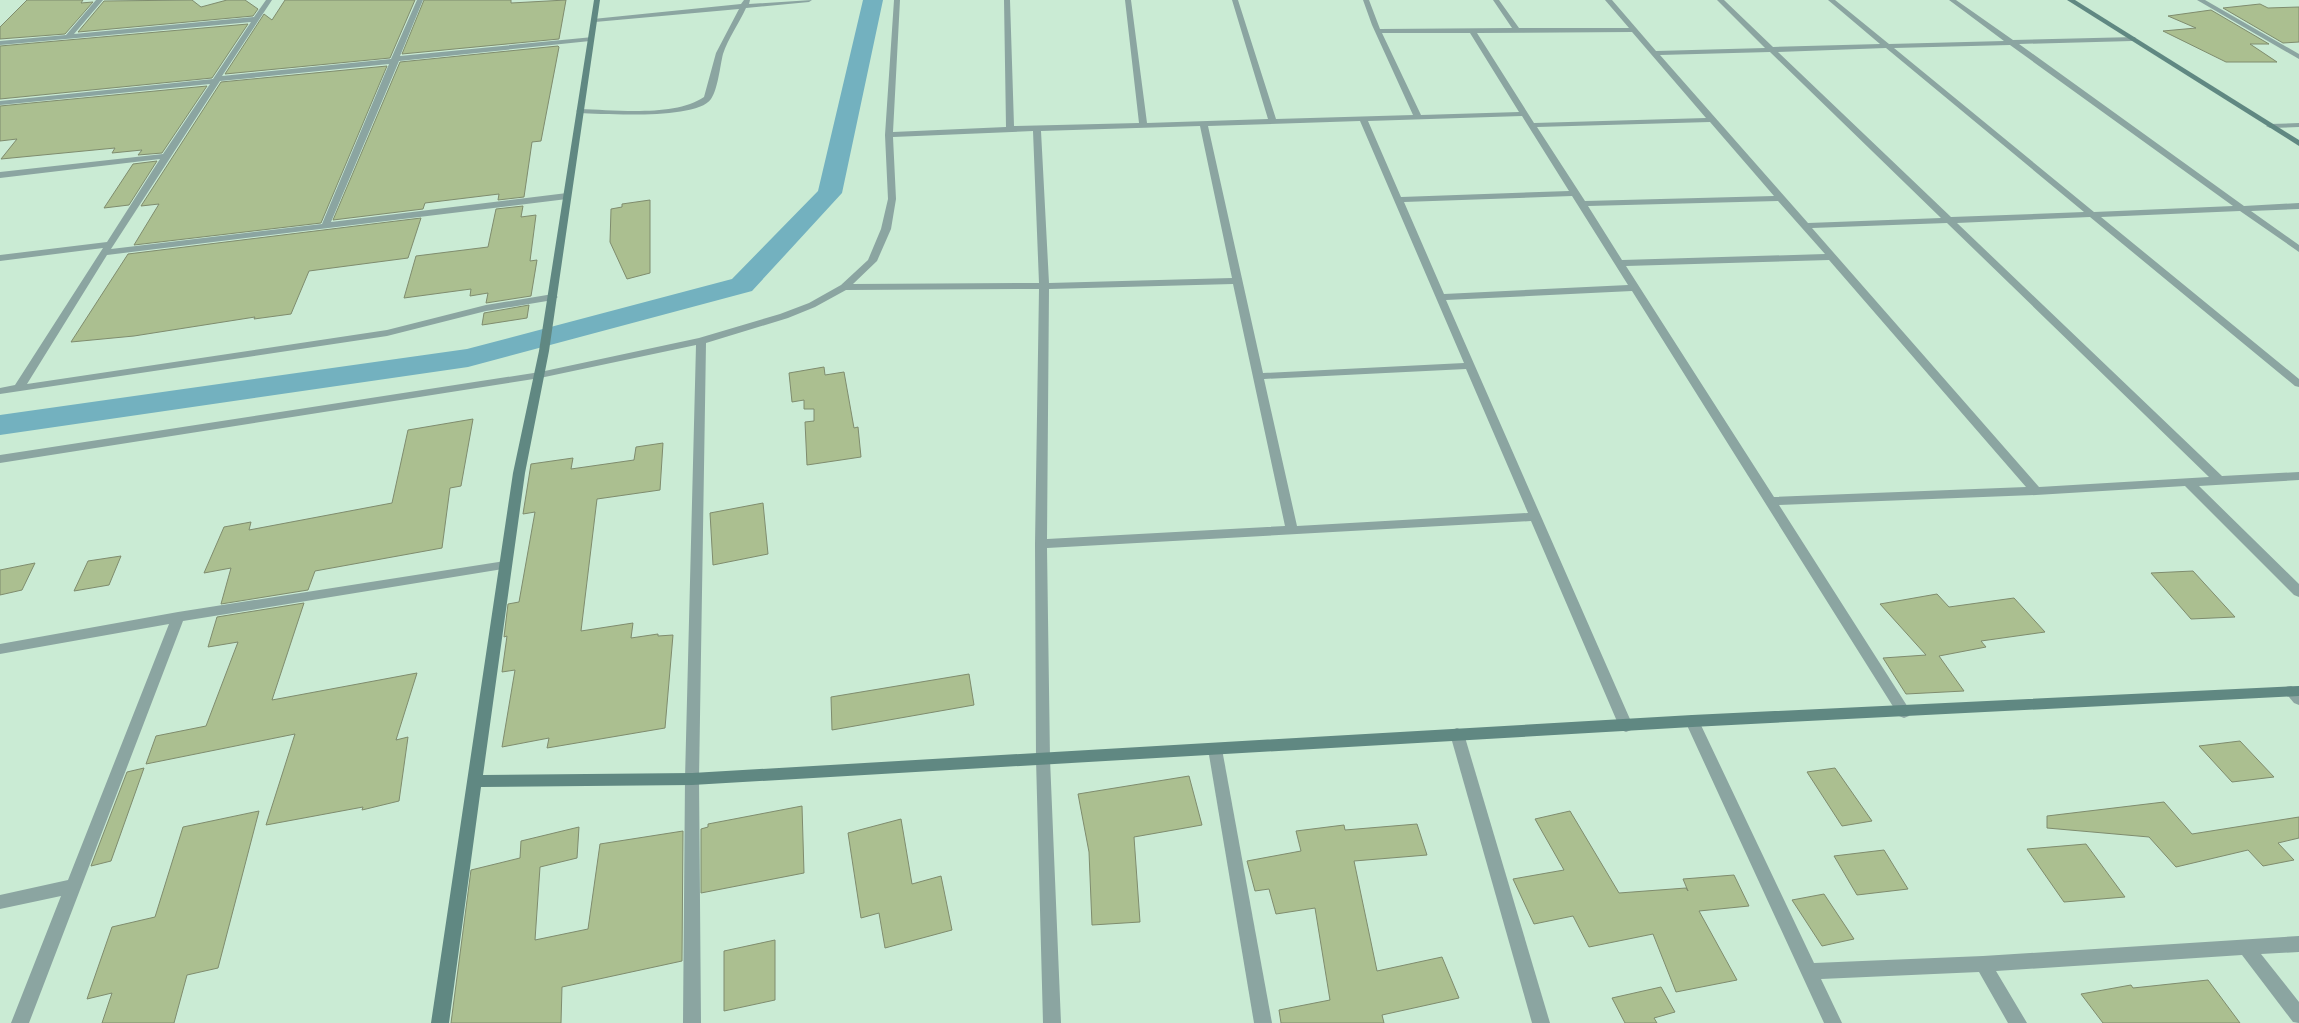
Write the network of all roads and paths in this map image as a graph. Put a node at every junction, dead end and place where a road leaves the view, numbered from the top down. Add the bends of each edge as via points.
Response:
1 (100, 0) edge
2 (269, 0) edge
3 (420, 0) edge
4 (597, 0) edge
5 (809, 0) edge
6 (897, 0) edge
7 (1007, 0) edge
8 (1128, 0) edge
9 (1235, 0) edge
10 (1366, 0) edge
11 (1496, 0) edge
12 (1608, 0) edge
13 (1720, 0) edge
14 (1831, 0) edge
15 (1952, 0) edge
16 (2070, 0) edge
17 (2200, 0) edge
18 (745, 3) edge
19 (257, 19) junction
20 (594, 20) junction
21 (1517, 30) junction
22 (1633, 30) junction
23 (1378, 31) junction
24 (1472, 31) junction
25 (68, 37) junction
26 (590, 39) junction
27 (2132, 39) junction
28 (0, 43) edge
29 (2011, 43) junction
30 (1886, 46) junction
31 (1772, 49) junction
32 (1653, 52) junction
33 (2299, 57) edge
34 (395, 60) junction
35 (217, 80) junction
36 (0, 103) edge
37 (580, 110) junction
38 (1525, 114) junction
39 (1418, 116) junction
40 (1363, 118) junction
41 (1712, 120) junction
42 (1273, 121) junction
43 (1203, 123) junction
44 (1143, 125) junction
45 (1532, 125) junction
46 (2299, 125) edge
47 (2270, 126) junction
48 (1037, 128) junction
49 (1010, 129) junction
50 (889, 135) junction
51 (2299, 144) edge
52 (166, 156) junction
53 (0, 175) edge
54 (1575, 193) junction
55 (567, 196) junction
56 (1781, 198) junction
57 (1399, 200) junction
58 (1582, 204) junction
59 (2299, 206) edge
60 (2242, 208) junction
61 (2090, 213) junction
62 (1946, 219) junction
63 (325, 226) junction
64 (1805, 226) junction
65 (111, 244) junction
66 (2299, 249) edge
67 (105, 253) junction
68 (1832, 257) junction
69 (0, 258) edge
70 (1622, 263) junction
71 (1237, 281) junction
72 (1044, 286) junction
73 (844, 288) junction
74 (1636, 288) junction
75 (553, 297) junction
76 (1440, 297) junction
77 (701, 341) junction
78 (1470, 366) junction
79 (540, 375) junction
80 (1258, 376) junction
81 (2299, 384) edge
82 (18, 389) junction
83 (0, 391) edge
84 (0, 459) edge
85 (2299, 476) edge
86 (2219, 480) junction
87 (2187, 481) junction
88 (2036, 491) junction
89 (1772, 501) junction
90 (1536, 517) junction
91 (1292, 530) junction
92 (1041, 544) junction
93 (505, 565) junction
94 (2299, 592) edge
95 (178, 617) junction
96 (0, 649) edge
97 (2296, 693) edge
98 (1904, 712) junction
99 (1692, 721) junction
100 (1626, 726) junction
101 (1457, 734) junction
102 (1215, 749) junction
103 (1043, 759) junction
104 (692, 779) junction
105 (474, 781) junction
106 (74, 886) junction
107 (0, 902) edge
108 (2299, 944) edge
109 (2246, 948) junction
110 (1982, 964) junction
111 (1810, 971) junction
112 (2299, 1016) edge
113 (20, 1023) edge
114 (440, 1023) edge
115 (692, 1023) edge
116 (1052, 1023) edge
117 (1263, 1023) edge
118 (1541, 1023) edge
119 (1833, 1023) edge
120 (2018, 1023) edge

1 - 25 street
2 - 19 street
3 - 34 street
4 - 20 street
5 - 18 street
6 - 50 street
7 - 49 street
8 - 44 street
9 - 42 street
10 - 23 street
11 - 21 street
12 - 22 street
13 - 31 street
14 - 30 street
15 - 29 street
16 - 27 street
17 - 33 street
18 - 20 street
18 - 37 street via 720,53 705,102 690,107 662,110
19 - 25 street
19 - 35 street
20 - 26 street
21 - 22 street
21 - 24 street
22 - 32 street
23 - 24 street
23 - 39 street
24 - 38 street
25 - 28 street
26 - 34 street
26 - 37 street
27 - 29 street
27 - 47 street
29 - 30 street
29 - 60 street
30 - 31 street
30 - 61 street
31 - 32 street
31 - 62 street
32 - 41 street
34 - 35 street
34 - 63 street
35 - 36 street
35 - 52 street
37 - 55 street
38 - 39 street
38 - 45 street
39 - 40 street
40 - 42 street
40 - 57 street
41 - 45 street
41 - 56 street
42 - 43 street
43 - 44 street
43 - 71 street
44 - 48 street
45 - 54 street
46 - 47 street
47 - 51 street
48 - 49 street
48 - 72 street
49 - 50 street
50 - 73 street via 892,199 886,229 872,261
52 - 53 street
52 - 65 street
54 - 57 street
54 - 58 street
55 - 63 street
55 - 75 street
56 - 58 street
56 - 64 street
57 - 76 street
58 - 70 street
59 - 60 street
60 - 61 street
60 - 66 street
61 - 62 street
61 - 81 street
62 - 64 street
62 - 86 street
63 - 67 street
64 - 68 street
65 - 67 street
65 - 69 street
67 - 82 street
68 - 70 street
68 - 88 street
70 - 74 street
71 - 72 street
71 - 80 street
72 - 73 street
72 - 92 street
73 - 77 street via 784,316
74 - 76 street
74 - 89 street
75 - 79 street
75 - 82 street via 486,308 387,333
76 - 78 street
77 - 79 street
77 - 104 street
78 - 80 street
78 - 90 street
79 - 84 street
79 - 93 street via 519,473
80 - 91 street
82 - 83 street
85 - 86 street
86 - 87 street
87 - 88 street
87 - 94 street
88 - 89 street
89 - 98 street
90 - 91 street
90 - 100 street
91 - 92 street
92 - 103 street
93 - 95 street
93 - 105 street
95 - 96 street
95 - 106 street
97 - 98 street
98 - 99 street
99 - 100 street
99 - 111 street
100 - 101 street
101 - 102 street
101 - 118 street
102 - 103 street
102 - 117 street
103 - 104 street
103 - 116 street
104 - 105 street
104 - 115 street
105 - 114 street
106 - 107 street
106 - 113 street
108 - 109 street
109 - 110 street
109 - 112 street
110 - 111 street
110 - 120 street
111 - 119 street

